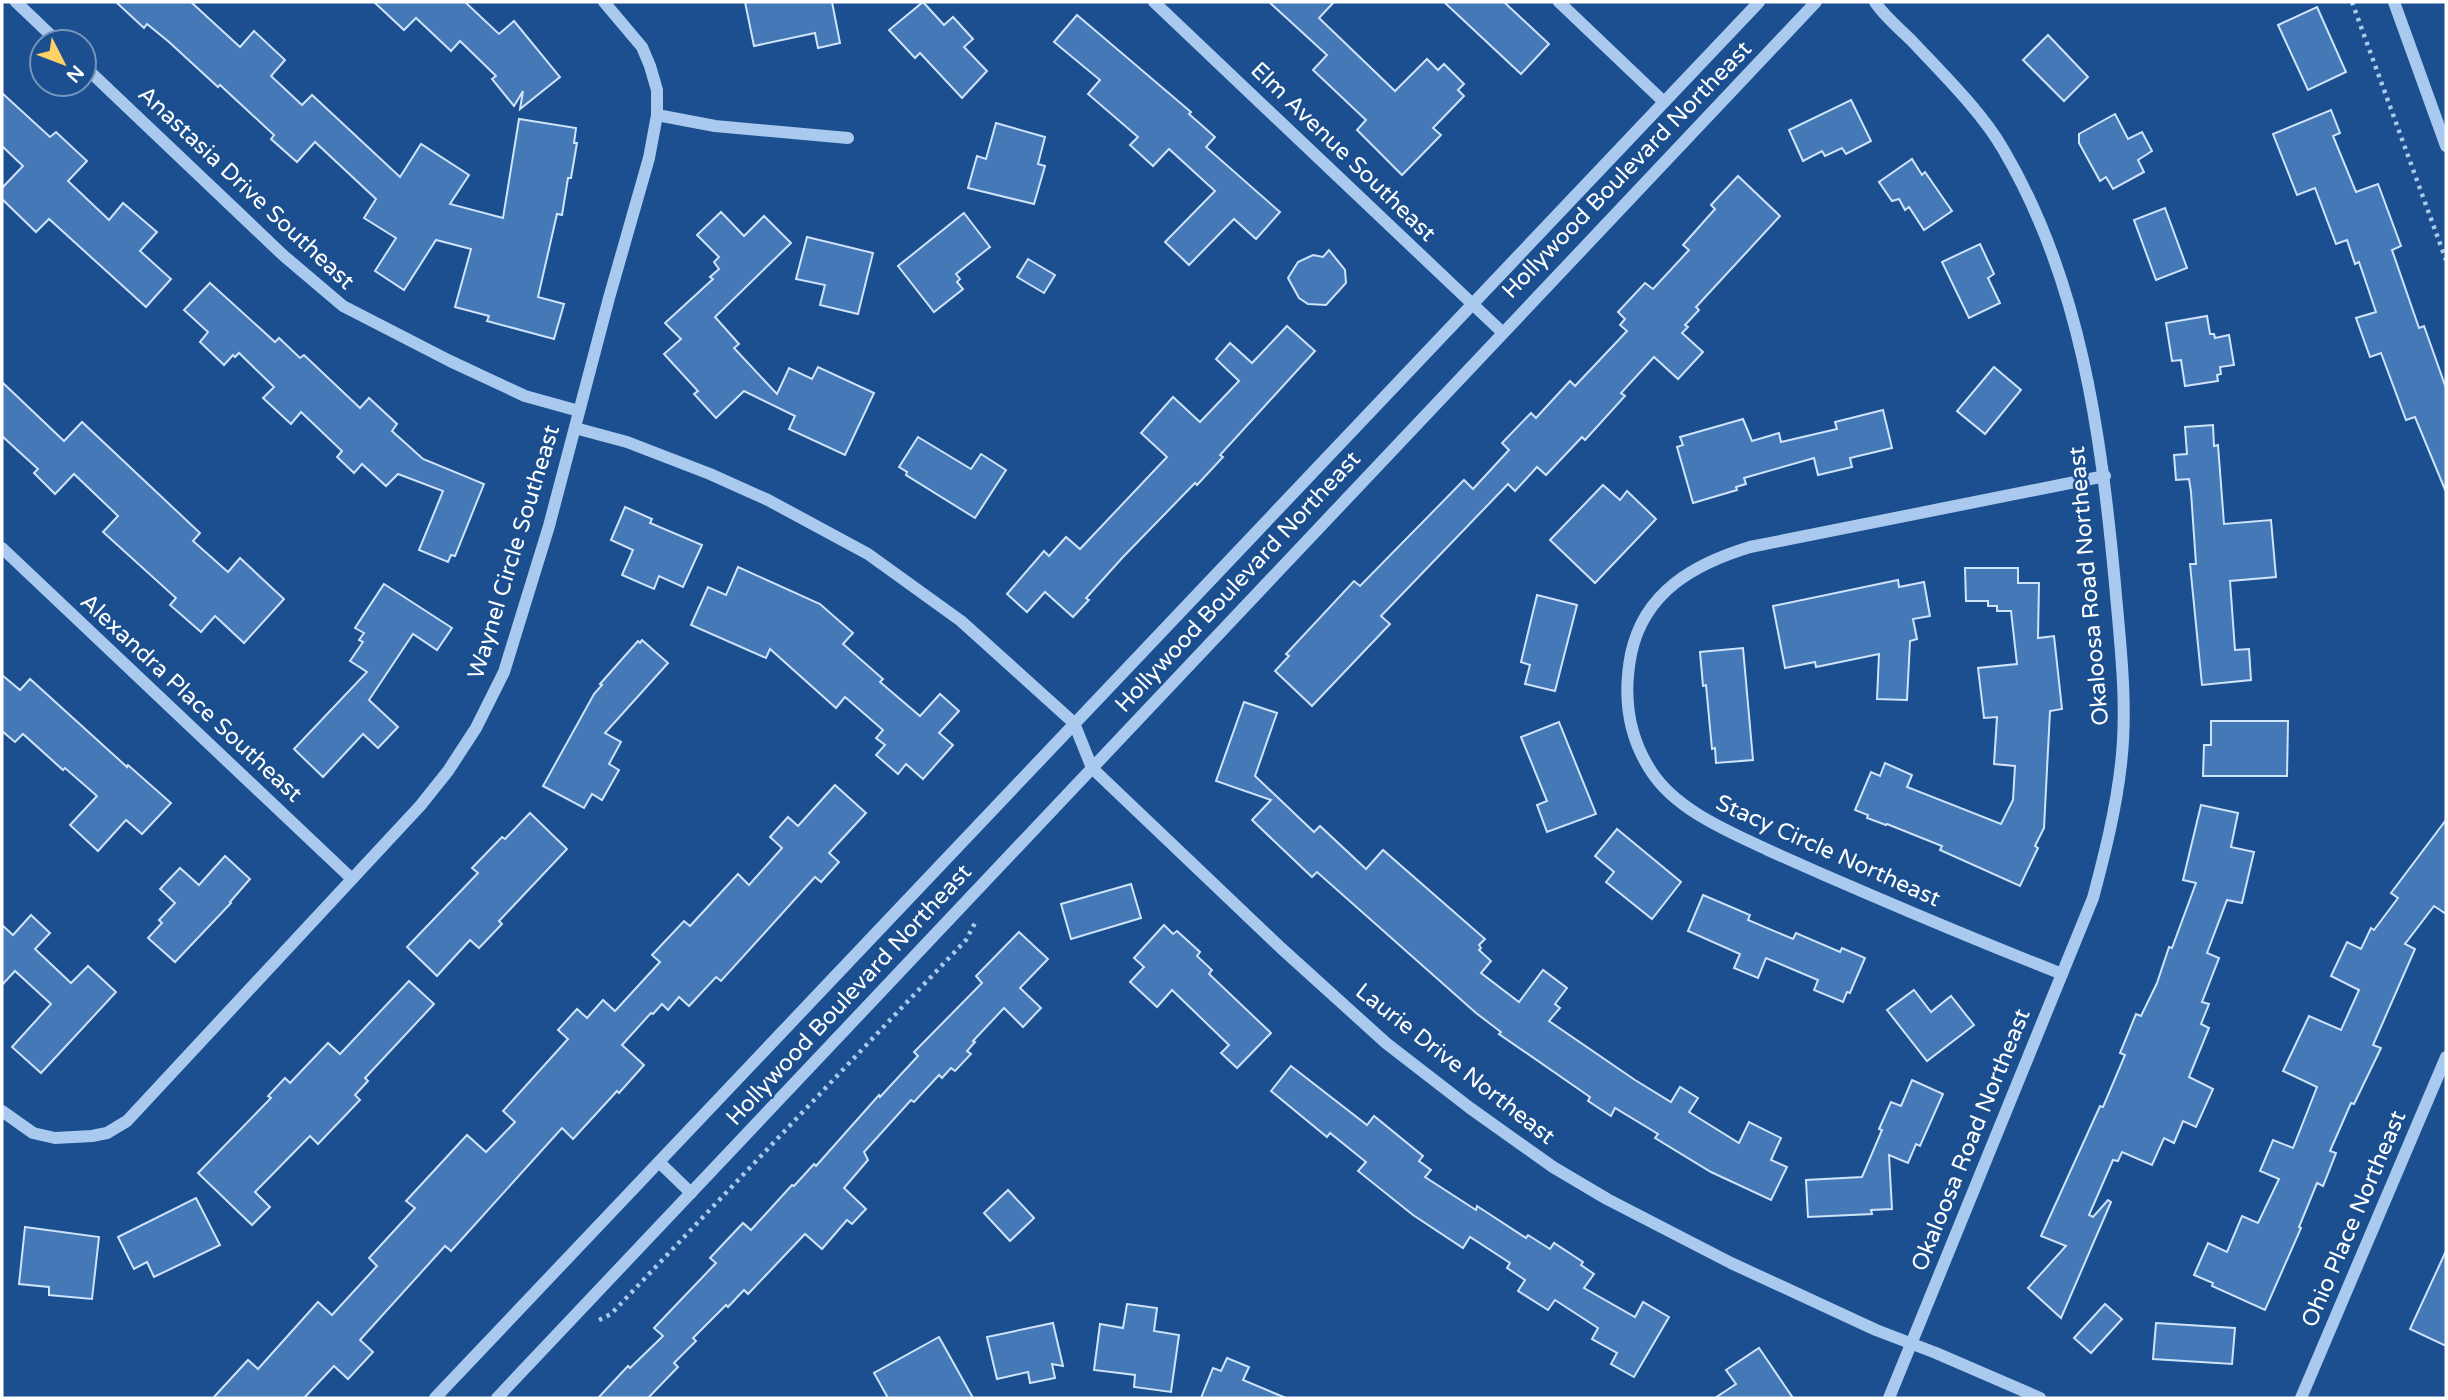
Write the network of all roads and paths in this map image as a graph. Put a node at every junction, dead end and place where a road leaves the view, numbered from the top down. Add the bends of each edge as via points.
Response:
1 (16, 2) edge
2 (604, 2) edge
3 (1154, 2) edge
4 (1559, 2) edge
5 (1759, 2) edge
6 (1816, 2) edge
7 (1875, 2) edge
8 (2352, 2) edge
9 (2394, 2) edge
10 (43, 28) edge
11 (98, 79) edge
12 (1664, 102) junction
13 (657, 115) junction
14 (848, 138) dead end
15 (2446, 146) edge
16 (2446, 260) edge
17 (1473, 304) junction
18 (1502, 332) junction
19 (579, 411) junction
20 (575, 428) junction
21 (2105, 476) junction
22 (2, 548) edge
23 (1074, 723) junction
24 (1092, 768) junction
25 (352, 879) junction
26 (979, 915) dead end
27 (2062, 974) junction
28 (2446, 1057) edge
29 (2, 1111) edge
30 (659, 1162) junction
31 (691, 1193) junction
32 (590, 1324) dead end
33 (1911, 1344) junction
34 (435, 1398) edge
35 (496, 1398) edge
36 (1889, 1398) edge
37 (2040, 1398) edge
38 (2301, 1398) edge

1 - 10 street
2 - 13 street, Waynel Circle Southeast via 642,47 657,90
3 - 17 street, Elm Avenue Southeast
4 - 12 street
5 - 12 street, Hollywood Boulevard Northeast
6 - 18 street, Hollywood Boulevard Northeast
7 - 21 street, Okaloosa Road Northeast via 1961,95 2001,145 2027,190 2066,290
8 - 16 path
9 - 15 street
11 - 19 street, Anastasia Drive Southeast via 284,256 344,306 526,396
12 - 17 street, Hollywood Boulevard Northeast
13 - 14 street via 715,126
13 - 19 street, Waynel Circle Southeast
17 - 18 street, Elm Avenue Southeast
17 - 23 street, Hollywood Boulevard Northeast
18 - 24 street, Hollywood Boulevard Northeast
19 - 20 street, Waynel Circle Southeast
20 - 23 street via 627,442 710,474 868,554 961,621
20 - 25 street, Waynel Circle Southeast via 505,672 476,729 447,771
21 - 27 street, Okaloosa Road Northeast via 2124,717 2121,763 2111,830 2093,898
21 - 27 street, Stacy Circle Northeast via 1720,556 1691,570 1662,595 1636,636 1626,679 1629,717 1639,747 1652,773 1685,807 1816,872
22 - 25 street, Alexandra Place Southeast
23 - 24 street
23 - 30 street, Hollywood Boulevard Northeast
24 - 31 street, Hollywood Boulevard Northeast
24 - 33 street, Laurie Drive Northeast via 1377,1034 1553,1167 1731,1263
25 - 29 street, Waynel Circle Southeast via 127,1121 107,1133 55,1138 33,1133
26 - 32 path via 966,940 640,1284 611,1314
27 - 33 street, Okaloosa Road Northeast
28 - 38 street, Ohio Place Northeast
30 - 31 street
30 - 34 street, Hollywood Boulevard Northeast
31 - 35 street, Hollywood Boulevard Northeast
33 - 36 street, Okaloosa Road Northeast
33 - 37 street, Laurie Drive Northeast

